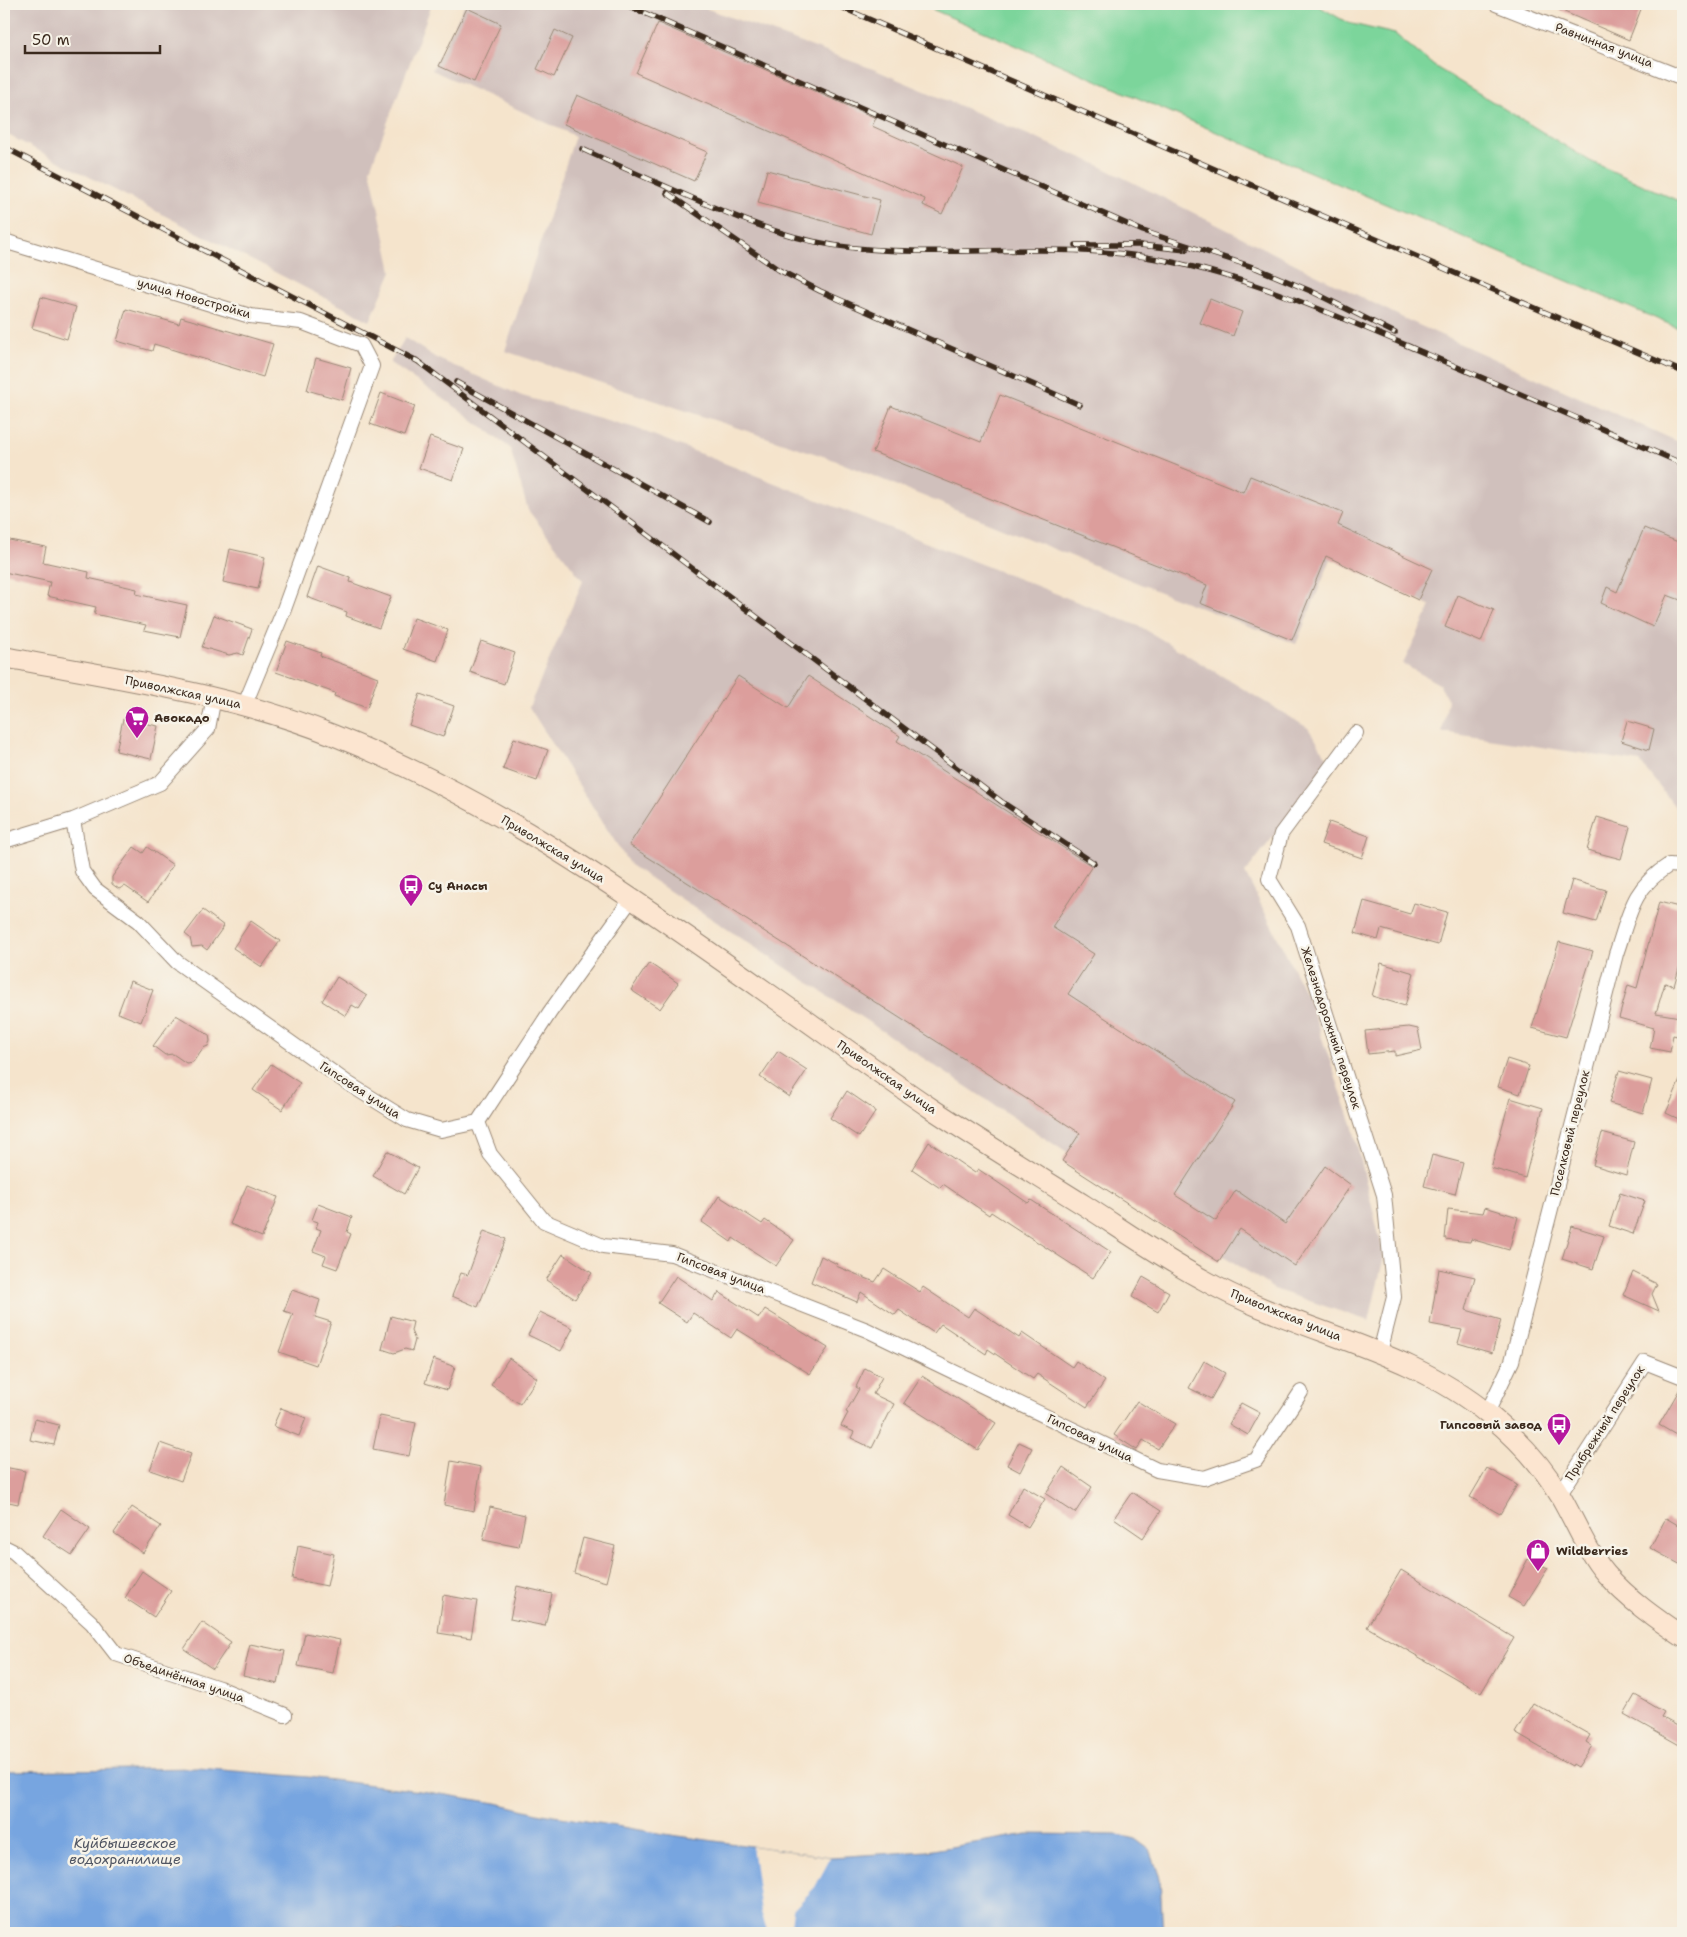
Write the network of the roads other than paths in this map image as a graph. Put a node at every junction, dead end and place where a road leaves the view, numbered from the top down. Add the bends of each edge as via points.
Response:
1 (1496, 4) edge
2 (1683, 78) edge
3 (4, 241) edge
4 (4, 657) edge
5 (214, 697) junction
6 (245, 704) junction
7 (1356, 733) dead end
8 (73, 820) junction
9 (4, 841) edge
10 (1683, 866) edge
11 (632, 898) junction
12 (478, 1122) junction
13 (1380, 1352) junction
14 (1683, 1377) edge
15 (1301, 1392) dead end
16 (1487, 1413) junction
17 (1560, 1494) junction
18 (4, 1547) edge
19 (1683, 1637) edge
20 (285, 1715) dead end

1 - 2 street, Равнинная улица
3 - 6 street, улица Новостройки via 250,316 301,322 361,345 372,366 283,612
4 - 5 main road, Приволжская улица
5 - 6 main road, Приволжская улица
5 - 8 street via 208,728 160,783
6 - 11 main road, Приволжская улица via 335,736 419,773 492,812
7 - 13 street, Железнодорожный переулок via 1281,834 1269,879 1298,926 1384,1195 1394,1297
8 - 9 street
8 - 12 street, Гипсовая улица via 82,871 95,890 138,921 177,962 352,1086 407,1120 441,1130
10 - 16 street, Поселковый переулок via 1669,864 1650,876 1636,896 1619,946 1512,1360
11 - 12 street via 550,1012
11 - 13 main road, Приволжская улица via 930,1108 1203,1280 1252,1304
12 - 15 street, Гипсовая улица via 490,1154 544,1221 603,1246 672,1254 868,1330 1157,1470 1204,1478 1256,1460
13 - 16 main road, Приволжская улица via 1438,1381
14 - 17 street, Прибрежный переулок via 1645,1362
16 - 17 main road, Приволжская улица via 1527,1450
17 - 19 main road, Приволжская улица via 1605,1574 1635,1604
18 - 20 street, Объединённая улица via 14,1552 92,1623 116,1654 219,1688

